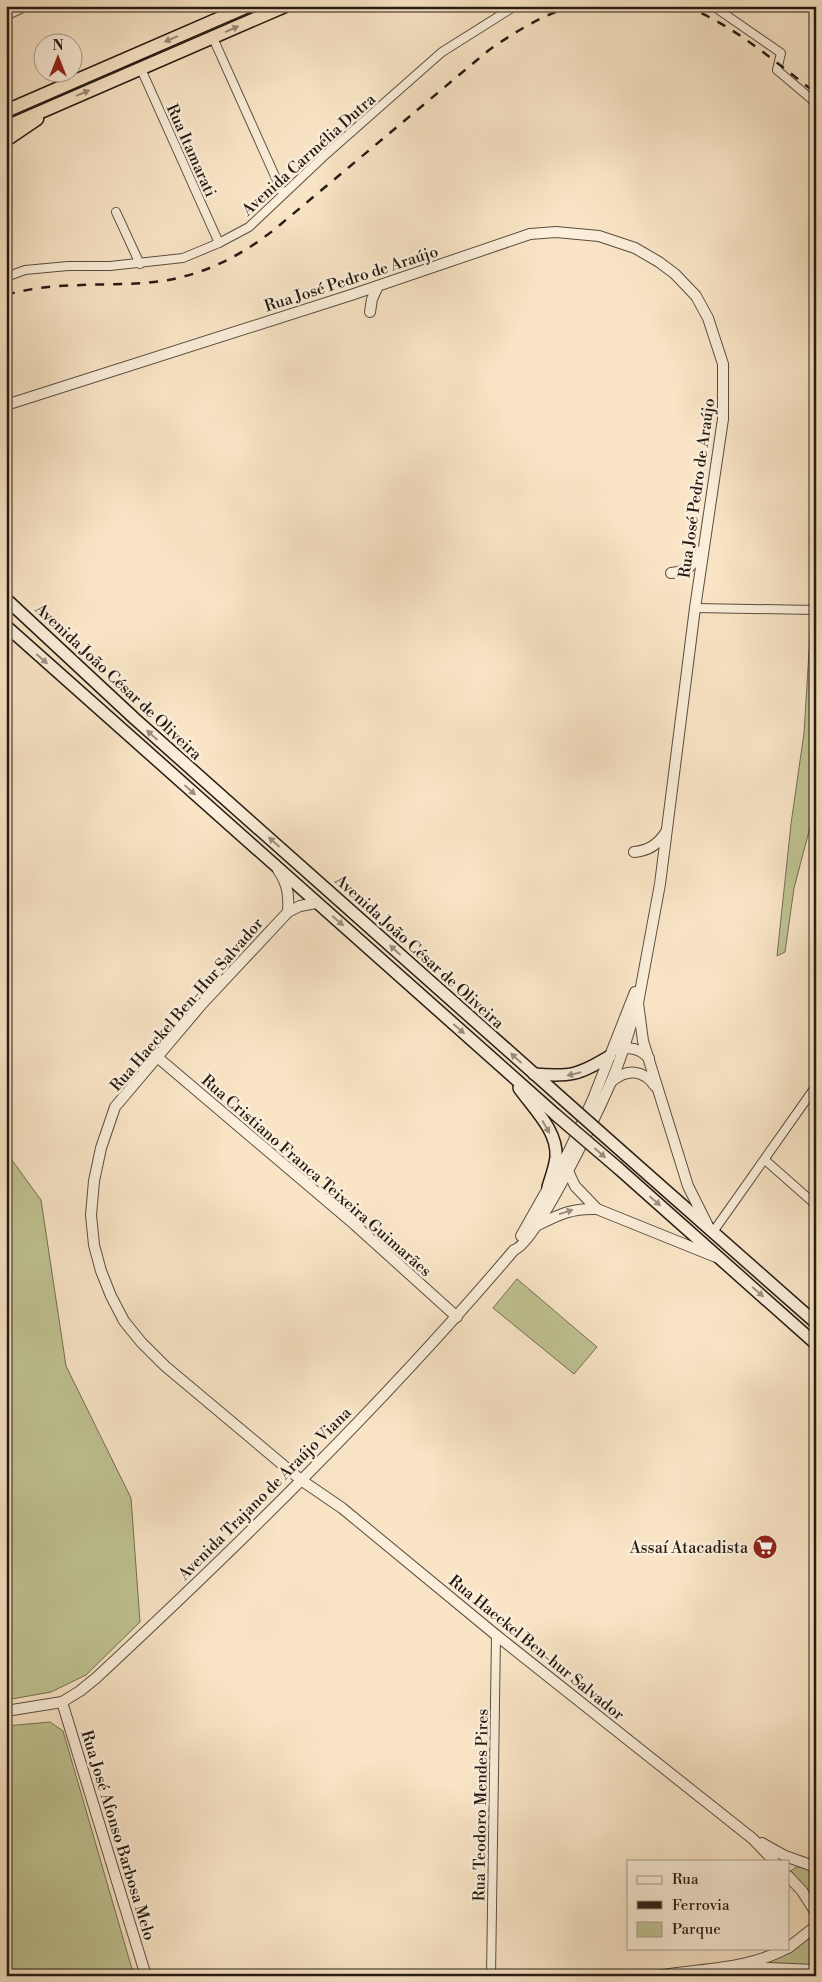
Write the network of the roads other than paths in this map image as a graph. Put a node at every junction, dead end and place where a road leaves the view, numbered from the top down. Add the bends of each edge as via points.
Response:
1 (27, 6) edge
2 (248, 6) edge
3 (285, 6) edge
4 (515, 6) edge
5 (713, 6) edge
6 (6, 16) edge
7 (213, 38) junction
8 (141, 69) junction
9 (62, 102) junction
10 (816, 103) edge
11 (6, 111) edge
12 (6, 127) edge
13 (6, 140) edge
14 (283, 194) junction
15 (116, 212) dead end
16 (218, 243) junction
17 (140, 264) junction
18 (6, 277) edge
19 (378, 286) junction
20 (370, 312) dead end
21 (6, 405) edge
22 (704, 546) junction
23 (671, 572) dead end
24 (6, 599) edge
25 (695, 608) junction
26 (816, 610) edge
27 (6, 626) edge
28 (6, 640) edge
29 (20, 640) junction
30 (667, 829) junction
31 (634, 852) dead end
32 (274, 865) junction
33 (316, 902) junction
34 (288, 912) junction
35 (643, 972) junction
36 (636, 988) joint
37 (638, 1003) junction
38 (624, 1049) junction
39 (156, 1056) junction
40 (610, 1056) junction
41 (649, 1058) junction
42 (509, 1072) junction
43 (534, 1074) junction
44 (612, 1081) junction
45 (816, 1086) edge
46 (658, 1090) junction
47 (813, 1097) edge
48 (580, 1127) junction
49 (765, 1160) junction
50 (568, 1171) junction
51 (688, 1186) junction
52 (548, 1187) junction
53 (670, 1194) junction
54 (816, 1205) edge
55 (598, 1209) junction
56 (538, 1225) junction
57 (711, 1230) junction
58 (514, 1250) junction
59 (734, 1251) junction
60 (722, 1260) junction
61 (457, 1317) junction
62 (816, 1323) edge
63 (816, 1344) edge
64 (301, 1480) junction
65 (496, 1635) junction
66 (62, 1702) junction
67 (6, 1712) edge
68 (753, 1838) junction
69 (773, 1860) edge
70 (802, 1863) junction
71 (816, 1867) edge
72 (790, 1869) edge
73 (790, 1878) edge
74 (816, 1913) edge
75 (816, 1926) edge
76 (790, 1946) edge
77 (783, 1950) edge
78 (726, 1967) junction
79 (816, 1970) edge
80 (146, 1976) edge
81 (491, 1976) edge
82 (656, 1976) edge

1 - 6 street
2 -> 11 highway
7 -> 3 highway
4 - 14 street, Avenida Carmélia Dutra via 442,52
5 - 10 street via 781,53 777,70
7 - 8 highway
7 - 14 street
9 -> 8 highway
8 - 16 street, Rua Itamarati
9 - 12 highway
9 - 13 highway
14 - 16 street, Avenida Carmélia Dutra via 248,227
15 - 17 street
16 - 17 street, Avenida Carmélia Dutra via 183,258
17 - 18 street, Avenida Carmélia Dutra via 25,270
19 - 20 street
19 - 21 street, Rua José Pedro de Araújo
19 - 22 street, Rua José Pedro de Araújo via 530,234 556,232 599,236 635,248 675,274 696,296 708,318 723,364 723,419
22 - 23 street via 693,564 683,572
22 - 25 street, Rua José Pedro de Araújo
43 -> 24 main road, Avenida João César de Oliveira via 134,719
25 - 26 street
25 - 30 street, Rua José Pedro de Araújo
27 - 29 main road, Avenida João César de Oliveira
28 - 29 main road
29 -> 32 main road, Avenida João César de Oliveira
30 - 31 street via 655,846
30 - 35 street, Rua José Pedro de Araújo
32 - 33 main road, Avenida João César de Oliveira
32 - 34 street via 284,878 289,894
33 - 34 street, Rua Haeckel Ben-Hur Salvador
33 -> 42 main road, Avenida João César de Oliveira
34 - 39 street, Rua Haeckel Ben-Hur Salvador
35 - 36 street, Rua José Pedro de Araújo
35 - 37 street, Rua José Pedro de Araújo
36 - 40 street, Avenida Trajano de Araújo Viana
37 - 38 street, Avenida Trajano de Araújo Viana
37 - 41 street, Rua José Pedro de Araújo via 643,1041
38 - 40 street
38 - 41 street via 642,1051
38 - 44 street, Avenida Trajano de Araújo Viana
39 - 61 street, Rua Cristiano Franca Teixeira Guimarães via 354,1224
39 - 64 street, Rua Haeckel Ben-Hur Salvador via 115,1107 102,1148 94,1181 91,1215 101,1271 124,1321 141,1342
40 -> 43 main road via 574,1074
40 - 48 street, Avenida Trajano de Araújo Viana
41 - 46 street, Rua José Pedro de Araújo
42 -> 52 main road via 546,1124 552,1138 556,1156
42 -> 60 main road, Avenida João César de Oliveira, bridge
43 - 53 main road, Avenida João César de Oliveira, bridge
44 - 46 street via 620,1074 634,1072 647,1076
44 - 50 street, Avenida Trajano de Araújo Viana
45 - 47 street
46 - 51 street, Rua José Pedro de Araújo
47 - 49 street
48 - 50 street
48 - 52 street, Avenida Trajano de Araújo Viana
49 - 54 street
49 - 57 street
50 - 55 street via 575,1186
50 - 56 street, Avenida Trajano de Araújo Viana
51 - 53 street via 682,1194
51 - 57 street, Rua José Pedro de Araújo
52 - 58 street, Avenida Trajano de Araújo Viana
53 - 57 main road, Avenida João César de Oliveira
56 -> 55 street, Avenida Trajano de Araújo Viana via 566,1211
55 - 60 street, Avenida Trajano de Araújo Viana
56 - 58 street, Avenida Trajano de Araújo Viana
57 - 59 main road, Avenida João César de Oliveira
58 - 61 street, Avenida Trajano de Araújo Viana
59 - 60 main road via 729,1250
59 - 62 main road, Avenida João César de Oliveira
60 -> 63 main road, Avenida João César de Oliveira
61 - 64 street, Avenida Trajano de Araújo Viana
64 - 65 street, Rua Haeckel Ben-hur Salvador via 342,1508
64 - 66 street, Avenida Trajano de Araújo Viana via 116,1660
65 - 68 street, Rua Haeckel Ben-hur Salvador
65 - 81 street, Rua Teodoro Mendes Pires
66 - 67 street, Avenida Trajano de Araújo Viana
66 - 80 street, Rua José Afonso Barbosa Melo
68 - 69 street, Rua Haeckel Ben-hur Salvador
68 - 70 street, Rua Haeckel Ben-hur Salvador
70 - 71 street, Rua Haeckel Ben-hur Salvador
70 - 72 street
73 - 74 street
75 - 76 street
77 - 78 street
78 - 79 street
78 - 82 street

